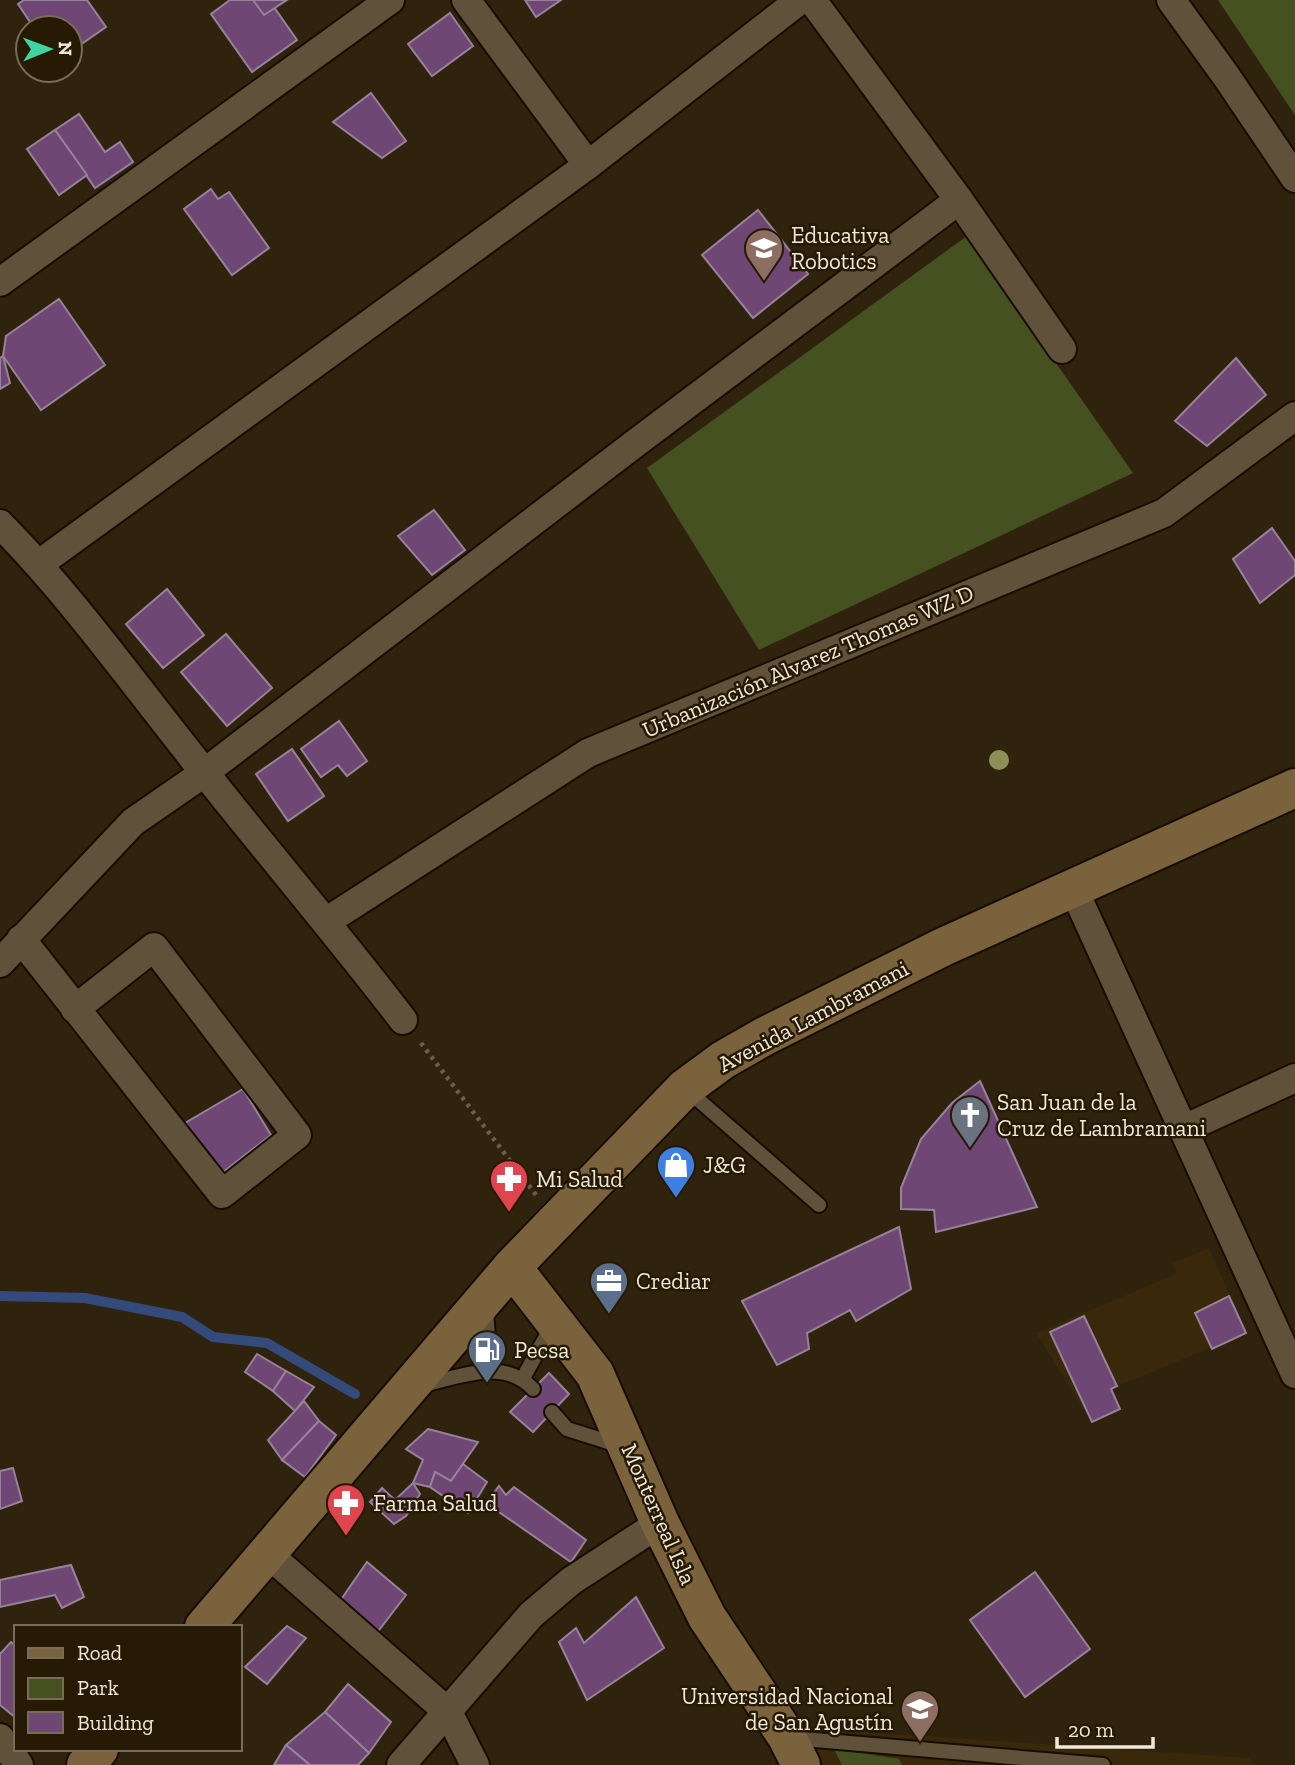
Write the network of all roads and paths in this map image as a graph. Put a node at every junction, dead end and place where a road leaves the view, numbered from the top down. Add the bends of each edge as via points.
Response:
1 (390, 0) edge
2 (466, 0) edge
3 (800, 0) edge
4 (812, 0) edge
5 (1171, 0) edge
6 (588, 165) junction
7 (1295, 178) edge
8 (959, 200) junction
9 (0, 282) edge
10 (1062, 349) dead end
11 (1295, 416) edge
12 (0, 524) edge
13 (39, 564) junction
14 (204, 773) junction
15 (1295, 788) edge
16 (1074, 890) junction
17 (327, 921) junction
18 (20, 939) junction
19 (0, 963) edge
20 (75, 1009) junction
21 (403, 1020) joint
22 (1295, 1078) edge
23 (685, 1088) junction
24 (1184, 1129) junction
25 (819, 1205) dead end
26 (555, 1220) junction
27 (512, 1267) junction
28 (485, 1298) junction
29 (554, 1321) junction
30 (490, 1370) junction
31 (1295, 1374) edge
32 (523, 1378) junction
33 (408, 1388) junction
34 (533, 1389) dead end
35 (552, 1412) dead end
36 (629, 1448) junction
37 (660, 1523) junction
38 (267, 1553) junction
39 (206, 1625) edge
40 (447, 1712) junction
41 (0, 1738) edge
42 (97, 1751) edge
43 (794, 1751) edge
44 (19, 1765) edge
45 (86, 1765) edge
46 (401, 1765) edge
47 (475, 1765) edge
48 (1103, 1765) edge

1 - 9 street
2 - 6 street
3 - 6 street
4 - 8 street
5 - 7 street
6 - 13 street
8 - 10 street
8 - 14 street
11 - 17 street, Urbanización Alvarez Thomas WZ D via 1164,513 588,753
12 - 13 street
13 - 14 street
14 - 17 street
14 - 18 street via 133,821
15 - 16 main road, Avenida Lambramani
16 - 23 main road, Avenida Lambramani via 943,947 765,1036
16 - 24 street
17 - 21 street
18 - 19 street
18 - 20 street
20 - 20 street via 222,1194 297,1135 154,947
21 - 26 path
22 - 24 street
23 - 25 lane
23 - 26 main road, Avenida Lambramani
24 - 31 street
26 - 27 main road, Avenida Lambramani
27 - 28 main road, Avenida Lambramani
27 - 29 main road, Monterreal Isla
28 - 30 lane
28 - 33 main road, Avenida Lambramani
29 - 32 lane
29 - 36 main road, Monterreal Isla via 595,1374
30 - 32 lane
30 - 33 lane
32 - 34 lane
33 - 38 main road, Avenida Lambramani
35 - 36 lane via 567,1429
36 - 37 main road, Monterreal Isla
37 - 40 street via 570,1581 531,1615
37 - 43 main road, Monterreal Isla via 707,1617
38 - 39 main road, Avenida Lambramani
38 - 40 street
40 - 46 street
40 - 47 street
41 - 44 street
42 - 45 main road
43 - 48 lane

